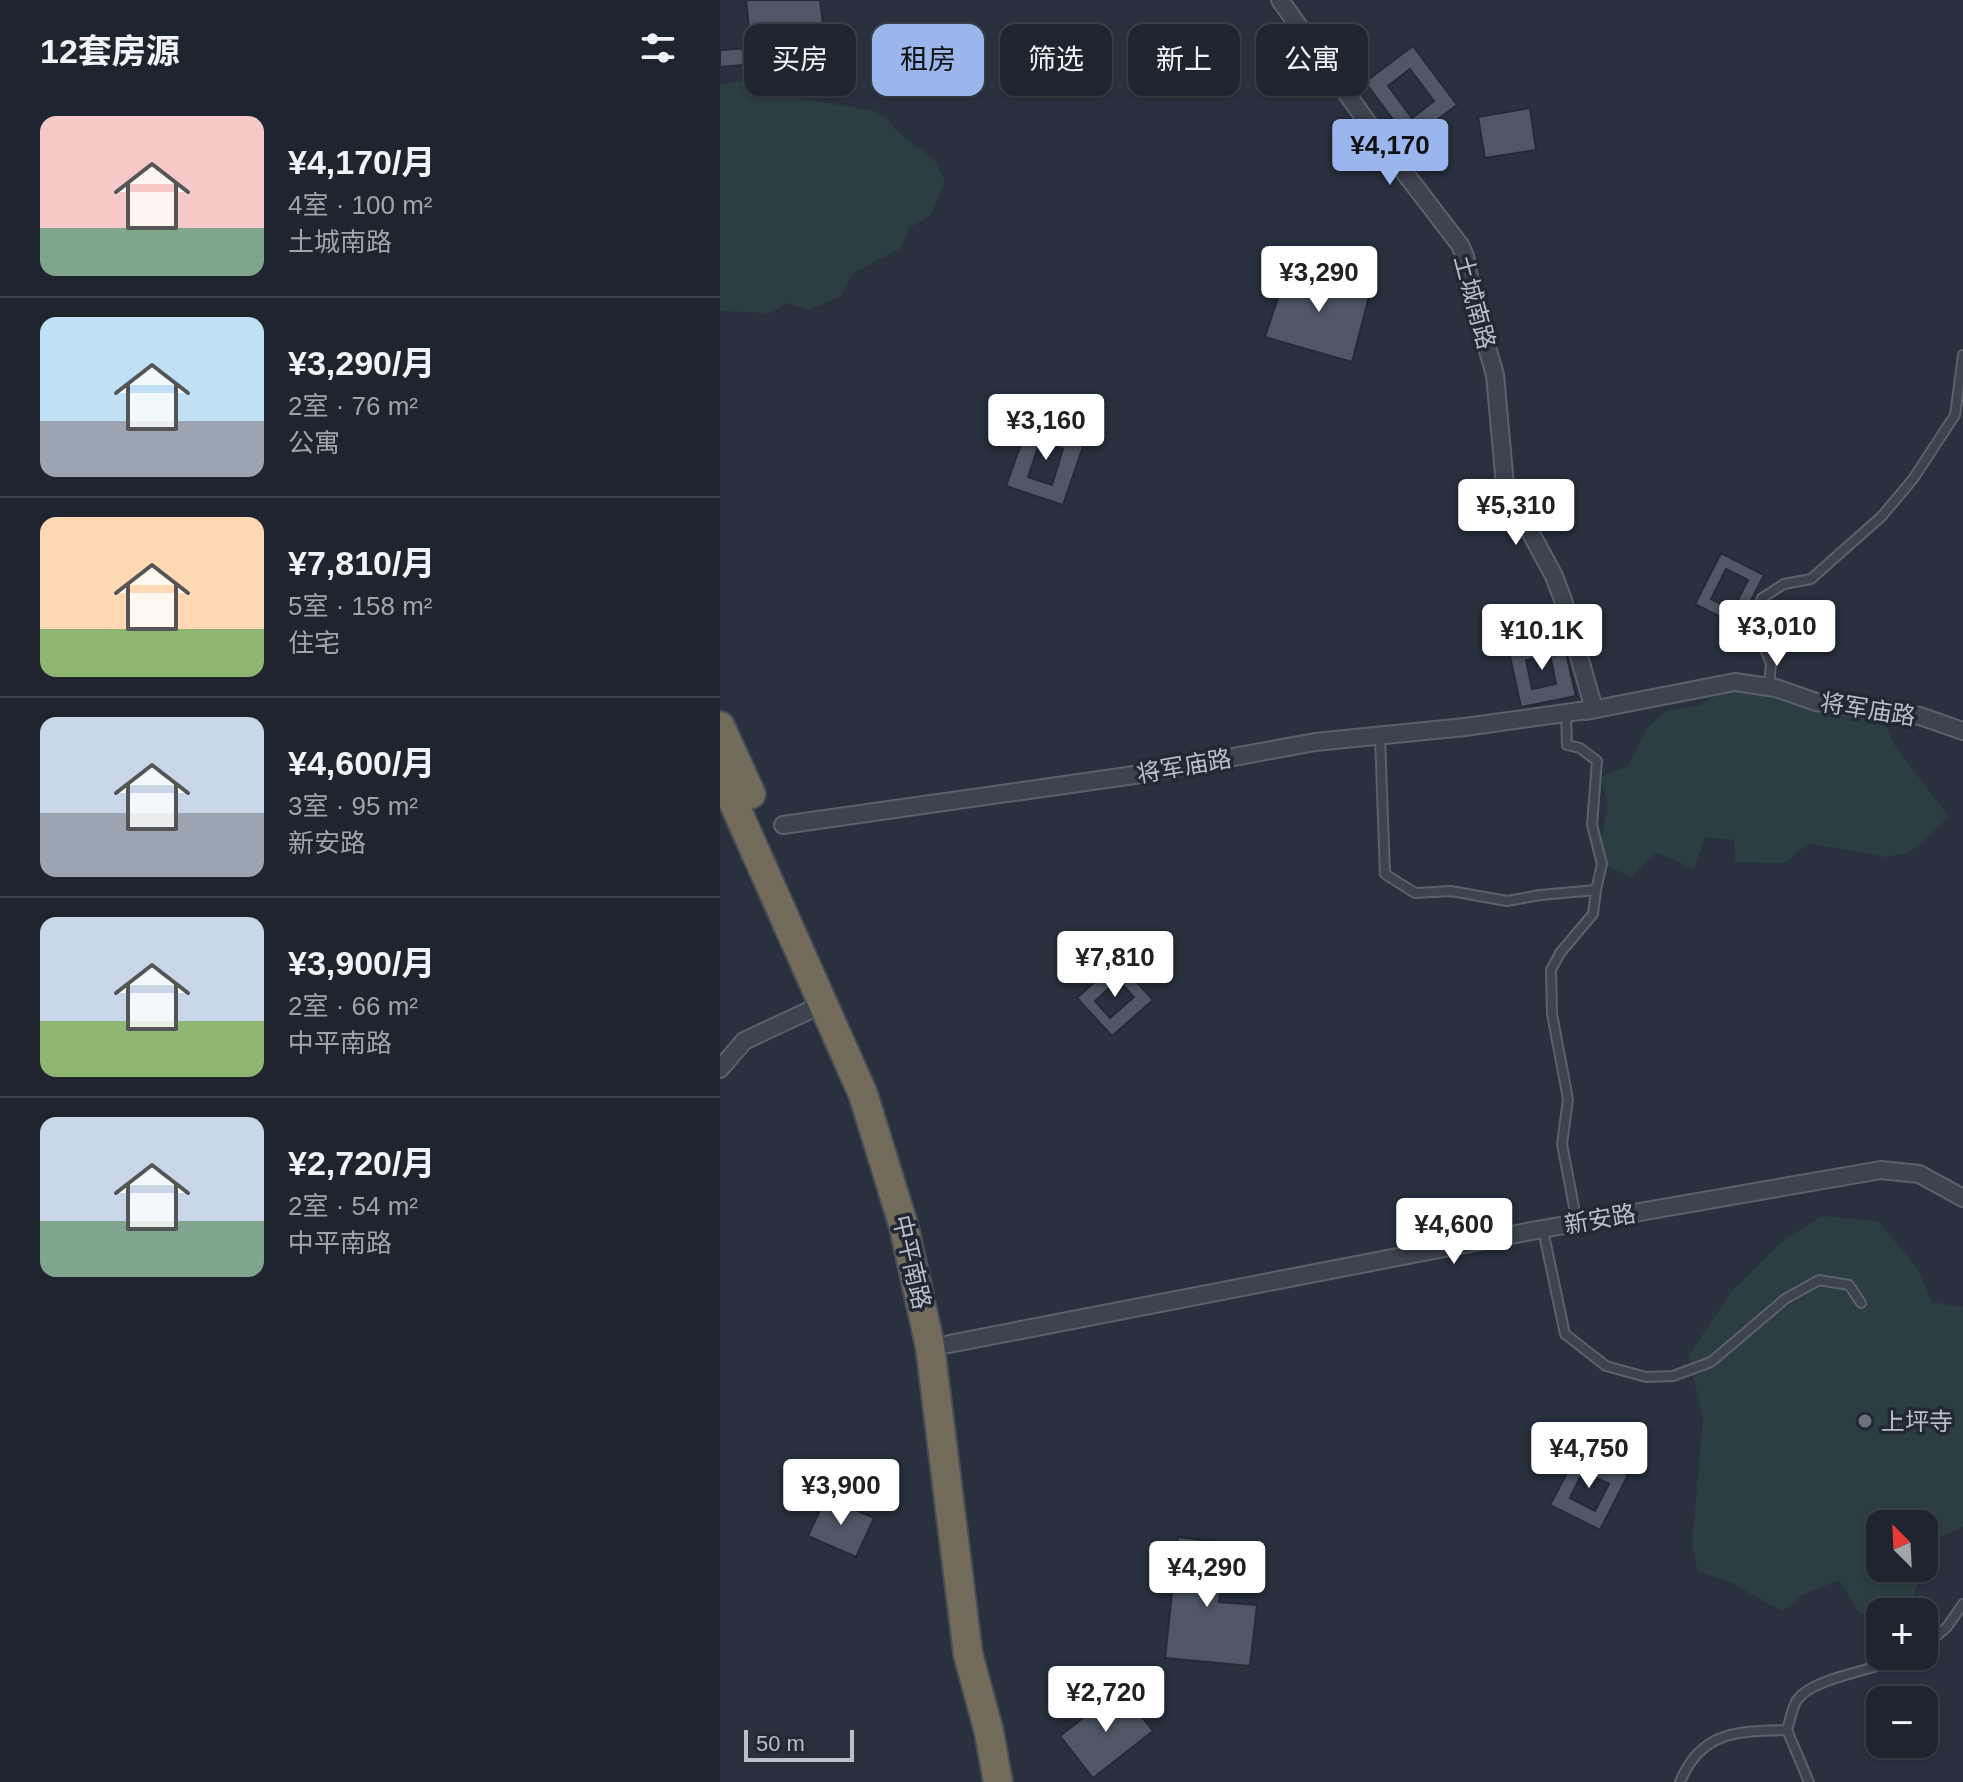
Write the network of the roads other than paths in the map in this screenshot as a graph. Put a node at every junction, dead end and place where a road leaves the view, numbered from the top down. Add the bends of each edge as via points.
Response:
1 (1280, 0) edge
2 (1963, 355) edge
3 (1769, 687) junction
4 (1590, 710) junction
5 (1566, 714) junction
6 (720, 726) edge
7 (1963, 731) edge
8 (1380, 736) junction
9 (720, 772) edge
10 (783, 825) dead end
11 (1596, 890) junction
12 (823, 1004) junction
13 (720, 1069) edge
14 (1963, 1198) edge
15 (1577, 1223) junction
16 (1542, 1229) junction
17 (1861, 1303) dead end
18 (949, 1344) junction
19 (1963, 1604) edge
20 (1938, 1635) edge
21 (1870, 1670) edge
22 (1787, 1730) junction
23 (989, 1732) junction
24 (998, 1782) edge
25 (1680, 1782) edge
26 (1809, 1782) edge

1 - 4 street, 土城南路 via 1465,256 1495,375 1505,485 1559,588
2 - 3 lane via 1955,415 1913,479 1882,516 1811,579 1784,584 1762,598 1755,625 1771,664
3 - 4 street, 将军庙路 via 1735,682
3 - 7 street, 将军庙路 via 1816,702 1920,716
4 - 5 street, 将军庙路
5 - 8 street, 将军庙路
5 - 11 lane via 1567,745 1597,761 1592,825 1602,864
6 - 18 highway via 880,1087 923,1223
8 - 10 street, 将军庙路
8 - 11 lane via 1385,874 1415,893 1451,891 1507,901
9 - 12 highway, 中平南路
11 - 15 lane via 1593,914 1551,970 1552,1014 1568,1099 1562,1144
12 - 13 street via 744,1041
12 - 23 highway, 中平南路 via 863,1094 920,1290 968,1654
14 - 15 street, 新安路 via 1919,1174 1881,1170
15 - 16 street, 新安路
16 - 17 lane via 1565,1334 1606,1366 1646,1377 1673,1376 1711,1362 1785,1299 1819,1280 1849,1285
16 - 18 street, 新安路
18 - 23 highway via 987,1652
19 - 20 lane
21 - 22 lane via 1822,1683 1797,1699
22 - 25 lane via 1738,1732 1698,1749
22 - 26 lane
23 - 24 highway, 中平南路

